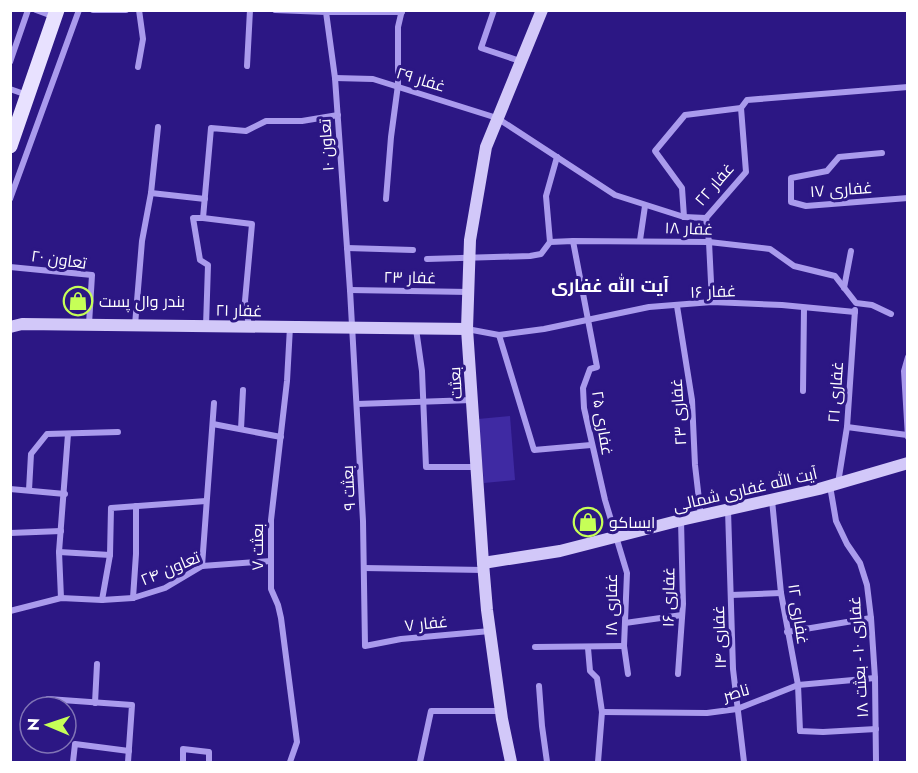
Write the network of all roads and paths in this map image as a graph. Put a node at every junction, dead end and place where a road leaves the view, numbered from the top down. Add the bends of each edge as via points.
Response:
1 (27, 10) edge
2 (36, 10) edge
3 (79, 10) edge
4 (93, 10) edge
5 (126, 10) edge
6 (139, 10) edge
7 (250, 10) edge
8 (494, 10) edge
9 (542, 10) edge
10 (277, 11) edge
11 (402, 11) edge
12 (326, 12) edge
13 (56, 14) edge
14 (520, 61) junction
15 (10, 62) edge
16 (247, 66) dead end
17 (138, 67) dead end
18 (335, 78) junction
19 (398, 85) junction
20 (908, 87) edge
21 (10, 89) edge
22 (28, 95) junction
23 (741, 108) junction
24 (338, 115) junction
25 (497, 118) junction
26 (158, 127) dead end
27 (10, 146) edge
28 (882, 153) dead end
29 (557, 157) junction
30 (152, 193) junction
31 (205, 198) junction
32 (908, 198) edge
33 (10, 199) edge
34 (386, 199) dead end
35 (645, 206) junction
36 (684, 217) junction
37 (203, 218) junction
38 (706, 218) junction
39 (640, 240) junction
40 (573, 241) junction
41 (550, 242) junction
42 (710, 242) junction
43 (347, 248) junction
44 (413, 250) dead end
45 (851, 251) dead end
46 (470, 257) junction
47 (427, 259) dead end
48 (10, 267) edge
49 (844, 289) junction
50 (350, 290) junction
51 (469, 292) junction
52 (712, 302) junction
53 (856, 303) junction
54 (677, 306) junction
55 (804, 308) junction
56 (855, 312) junction
57 (891, 314) dead end
58 (588, 319) junction
59 (14, 323) edge
60 (88, 325) junction
61 (135, 326) junction
62 (206, 326) junction
63 (249, 327) junction
64 (290, 327) junction
65 (352, 328) junction
66 (416, 329) junction
67 (468, 329) junction
68 (499, 335) junction
69 (908, 357) edge
70 (243, 390) dead end
71 (803, 391) dead end
72 (472, 400) junction
73 (424, 401) junction
74 (214, 403) dead end
75 (357, 404) junction
76 (213, 424) junction
77 (847, 427) junction
78 (241, 429) junction
79 (118, 432) dead end
80 (68, 434) junction
81 (907, 436) edge
82 (281, 437) junction
83 (591, 445) junction
84 (908, 463) edge
85 (476, 467) junction
86 (834, 485) junction
87 (10, 489) edge
88 (29, 490) junction
89 (65, 494) junction
90 (772, 500) junction
91 (206, 501) junction
92 (136, 506) junction
93 (728, 510) junction
94 (701, 517) junction
95 (681, 520) junction
96 (61, 531) junction
97 (10, 533) edge
98 (615, 537) junction
99 (59, 552) junction
100 (110, 555) junction
101 (271, 561) junction
102 (202, 566) junction
103 (483, 566) junction
104 (364, 568) junction
105 (781, 593) junction
106 (731, 595) junction
107 (61, 598) junction
108 (133, 598) junction
109 (102, 600) junction
110 (10, 611) edge
111 (682, 615) junction
112 (871, 618) junction
113 (625, 623) junction
114 (490, 631) junction
115 (787, 632) junction
116 (365, 646) joint
117 (624, 646) junction
118 (535, 647) dead end
119 (588, 648) junction
120 (97, 664) dead end
121 (628, 674) dead end
122 (678, 674) dead end
123 (875, 678) junction
124 (798, 685) junction
125 (539, 686) dead end
126 (78, 702) edge
127 (95, 703) junction
128 (737, 709) junction
129 (501, 711) junction
130 (602, 712) junction
131 (876, 729) junction
132 (129, 751) junction
133 (74, 762) edge
134 (128, 762) edge
135 (183, 762) edge
136 (209, 762) edge
137 (290, 762) edge
138 (420, 762) edge
139 (512, 762) edge
140 (547, 762) edge
141 (598, 762) edge
142 (744, 762) edge
143 (876, 762) edge

1 - 15 street
2 - 13 street
3 - 33 street
4 - 5 street
6 - 17 street via 143,39
7 - 16 street
8 - 14 street via 481,48
9 - 14 street, بعثت
10 - 12 street
11 - 12 street
11 - 19 street via 398,27
12 - 18 street, تعاون ۱۰
13 - 22 main road
14 - 25 street, بعثت
18 - 19 street, غفار ۲۹ via 373,79
18 - 24 street, تعاون ۱۰
19 - 25 street, غفار ۲۹
19 - 34 street
20 - 23 street via 747,100
21 - 22 street
22 - 27 main road
23 - 36 street via 685,115 655,151 682,188
23 - 38 street, غفار ۲۲ via 746,172
24 - 31 street via 266,121 246,131 211,128
24 - 43 street, تعاون ۱۰
25 - 29 street, غفار ۲۲
25 - 46 street, بعثت via 486,147
26 - 30 street
28 - 32 street, غفاری ۱۷ via 839,157 827,171 791,178 791,202 806,206
29 - 35 street, غفار ۲۲ via 615,195
29 - 41 street via 546,196
30 - 31 street
30 - 61 street via 142,241
31 - 37 street
35 - 36 street, غفار ۲۲
35 - 39 street
36 - 38 street, غفار ۲۲
37 - 62 street via 193,218 200,260 208,265
37 - 63 street via 252,224 245,301
38 - 42 street
39 - 40 street, غفار ۱۸
39 - 42 street, غفار ۱۸
40 - 41 street, غفار ۱۸
40 - 58 street
41 - 46 street, غفار ۱۸ via 541,254
42 - 49 street, غفار ۱۸ via 770,249 794,266 835,276
42 - 52 street
43 - 44 street
43 - 50 street, تعاون ۱۰
45 - 49 street
46 - 47 street
46 - 51 street, بعثت
48 - 60 street, تعاون ۲۰ via 92,275
49 - 53 street, غفار ۱۸
50 - 51 street, غفار ۲۳
50 - 65 street, تعاون ۱۰
51 - 67 street, بعثت
52 - 54 street, غفار ۱۶
52 - 55 street, غفار ۱۶
53 - 56 street, غفاری ۲۱
53 - 57 street
54 - 58 street, غفار ۱۶ via 649,307
54 - 94 street, غفاری ۲۳ via 692,400
55 - 56 street, غفار ۱۶
55 - 71 street
56 - 77 street, غفاری ۲۱
58 - 68 street, غفار ۱۶
58 - 83 street, غفاری ۲۵ via 597,367 590,369 583,388
59 - 60 street, غفار ۲۱
60 - 61 street, غفار ۲۱
61 - 62 street, غفار ۲۱
62 - 63 street, غفار ۲۱
63 - 64 street, غفار ۲۱
64 - 65 street, غفار ۲۱
64 - 82 street, بعثت ۷
65 - 66 street, غفار ۲۱
65 - 75 street, بعثت ۹
66 - 67 street, غفار ۲۱
66 - 73 street
67 - 68 street, غفار ۱۶
67 - 72 street, بعثت
68 - 83 street via 534,450
69 - 81 street via 904,371
70 - 78 street
72 - 73 street
72 - 85 street, بعثت
73 - 75 street
73 - 85 street via 426,466
74 - 76 street
75 - 104 street, بعثت ۹
76 - 78 street
76 - 91 street
77 - 81 street
77 - 86 street, غفاری ۲۱
78 - 82 street
79 - 80 street
80 - 88 street via 47,434 31,454
80 - 89 street
82 - 101 street, بعثت ۷ via 270,520
83 - 98 street, غفاری ۲۵
84 - 86 street, آیت الله غفاری شمالی
85 - 103 street, بعثت
86 - 90 street, آیت الله غفاری شمالی
86 - 112 street, غفاری ۱۰ - بعثت ۱۸ via 836,521 860,563
87 - 88 street
88 - 89 street
89 - 96 street
90 - 93 street, آیت الله غفاری شمالی
90 - 105 street, غفاری ۱۲
91 - 92 street
91 - 102 street
92 - 100 street via 111,508
92 - 108 street
93 - 94 street, آیت الله غفاری شمالی
93 - 106 street, غفاری ۱۴
94 - 95 street, آیت الله غفاری شمالی
95 - 98 street, آیت الله غفاری شمالی
95 - 111 street, غفاری ۱۶
96 - 97 street
96 - 99 street
98 - 103 street, آیت الله غفاری شمالی
98 - 113 street, غفاری ۱۸ via 627,573
99 - 100 street
99 - 107 street
100 - 109 street
101 - 102 street, تعاون ۲۴
101 - 137 street, بعثت ۷ via 271,589 289,669 297,742
102 - 108 street, تعاون ۲۴ via 165,588
103 - 104 street
103 - 114 street, بعثت
104 - 116 street, بعثت ۹
105 - 106 street
105 - 115 street, غفاری ۱۲
106 - 128 street, غفاری ۱۴
107 - 109 street, تعاون ۲۴
107 - 110 street, تعاون ۲۴
108 - 109 street, تعاون ۲۴
111 - 113 street
111 - 122 street, غفاری ۱۶
112 - 115 street
112 - 123 street, غفاری ۱۰ - بعثت ۱۸
113 - 117 street, غفاری ۱۸
114 - 116 street, غفار ۷
114 - 129 street, بعثت
115 - 124 street, غفاری ۱۲
117 - 119 street
117 - 121 street, غفاری ۱۸
118 - 119 street
119 - 130 street
120 - 127 street
123 - 124 street, ناصر
123 - 131 street, غفاری ۱۰ - بعثت ۱۸
124 - 128 street, ناصر
124 - 131 street, غفاری ۱۲ via 800,731
125 - 140 street
126 - 127 street
127 - 132 street via 132,705
128 - 130 street, ناصر via 707,713
128 - 142 street, غفاری ۱۴
129 - 138 street via 431,711
129 - 139 street, بعثت
130 - 141 street
131 - 143 street, غفاری ۱۰ - بعثت ۱۸
132 - 133 street via 75,744
132 - 134 street
135 - 136 street via 183,749 209,752

